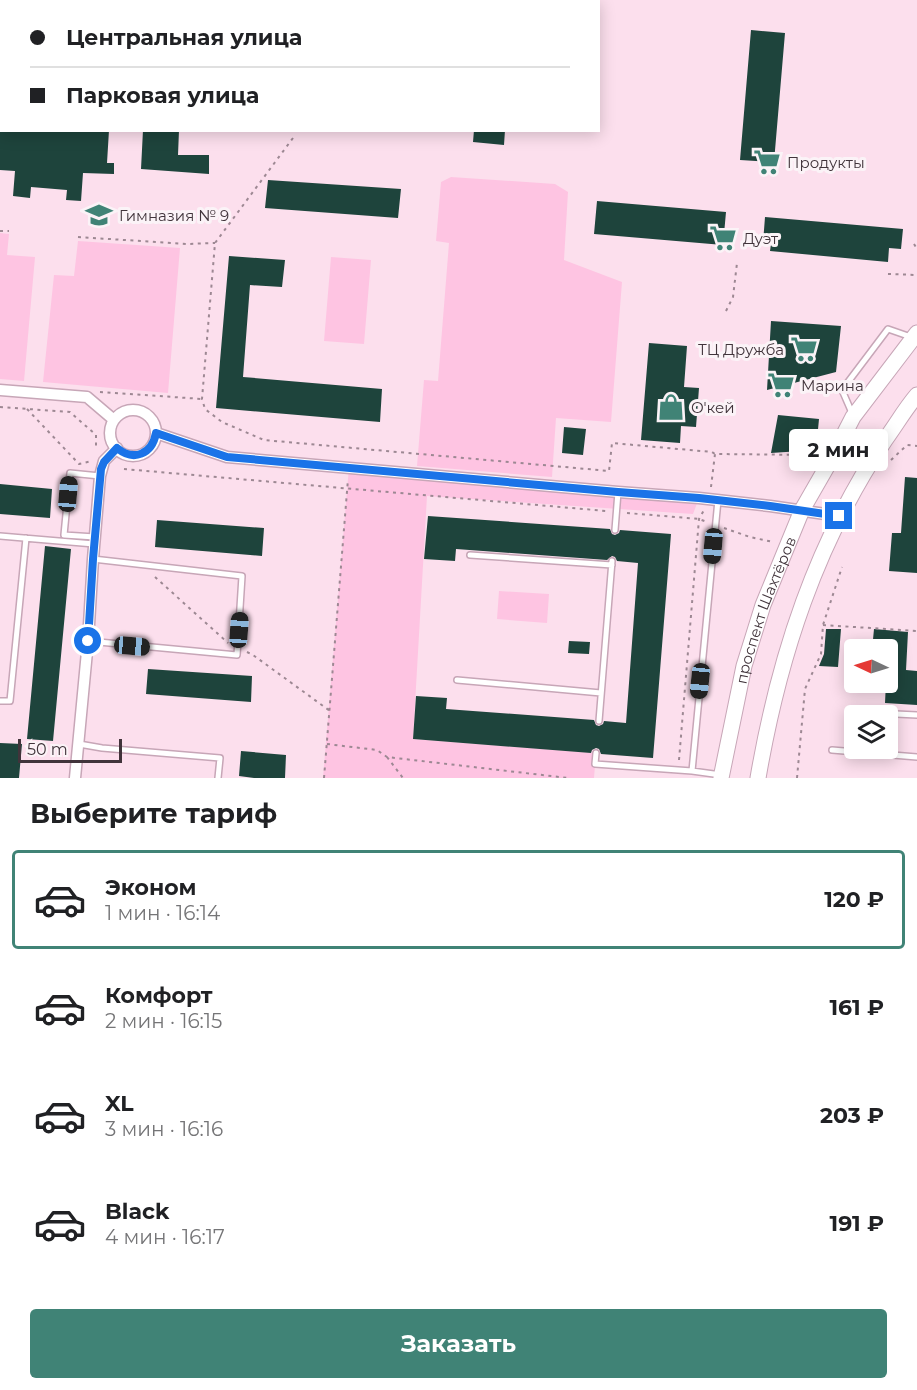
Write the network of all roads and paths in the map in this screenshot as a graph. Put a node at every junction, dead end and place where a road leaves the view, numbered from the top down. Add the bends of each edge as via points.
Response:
1 (293, 138) dead end
2 (0, 231) edge
3 (9, 231) dead end
4 (78, 237) dead end
5 (215, 243) junction
6 (914, 244) dead end
7 (917, 249) edge
8 (737, 263) dead end
9 (888, 274) dead end
10 (917, 274) edge
11 (726, 311) dead end
12 (915, 336) edge
13 (0, 390) edge
14 (917, 395) edge
15 (0, 407) edge
16 (27, 409) junction
17 (853, 417) junction
18 (114, 420) junction
19 (156, 433) junction
20 (917, 446) edge
21 (117, 448) junction
22 (96, 452) dead end
23 (715, 454) junction
24 (825, 455) dead end
25 (96, 460) dead end
26 (889, 462) dead end
27 (349, 467) junction
28 (124, 470) dead end
29 (100, 476) junction
30 (347, 488) junction
31 (618, 492) junction
32 (714, 500) junction
33 (802, 510) junction
34 (616, 512) junction
35 (839, 516) junction
36 (699, 519) junction
37 (710, 523) dead end
38 (720, 526) dead end
39 (615, 530) dead end
40 (0, 536) edge
41 (26, 538) junction
42 (94, 540) junction
43 (776, 543) dead end
44 (470, 555) dead end
45 (93, 559) junction
46 (842, 567) dead end
47 (152, 574) dead end
48 (823, 625) junction
49 (917, 631) edge
50 (88, 641) junction
51 (238, 648) junction
52 (457, 680) dead end
53 (601, 693) junction
54 (0, 701) edge
55 (330, 711) junction
56 (898, 714) edge
57 (917, 715) edge
58 (599, 721) dead end
59 (78, 744) junction
60 (327, 744) junction
61 (832, 750) dead end
62 (596, 753) dead end
63 (387, 757) junction
64 (917, 757) edge
65 (679, 766) dead end
66 (692, 771) junction
67 (721, 777) edge
68 (75, 778) edge
69 (218, 778) edge
70 (324, 778) edge
71 (403, 778) edge
72 (568, 778) edge
73 (758, 778) edge
74 (797, 778) edge

1 - 5 path
2 - 3 path
4 - 5 path
5 - 23 path via 202,399 205,409 222,422 264,440 609,471 612,444
6 - 7 path
8 - 11 path via 733,297
9 - 10 path
12 - 17 main road, проспект Шахтёров
12 - 17 lane via 888,329 842,390
13 - 18 street via 87,397
14 - 35 main road
15 - 16 path
16 - 22 path via 70,412 96,435
16 - 25 path via 79,464
17 - 33 main road, проспект Шахтёров
18 - 19 street via 129,410 137,410 151,419
18 - 21 street via 110,435
19 - 21 street via 151,447 141,454 128,455
19 - 27 street via 227,457
20 - 26 path via 907,445
21 - 29 street via 104,462
23 - 24 path
23 - 32 path
27 - 30 path
27 - 31 street
28 - 30 path
29 - 42 street
29 - 42 lane via 70,473 64,535
30 - 34 path
30 - 55 path
31 - 32 street
31 - 34 lane
32 - 33 street
32 - 36 path
32 - 66 lane
33 - 35 street
33 - 67 main road, проспект Шахтёров via 763,605 744,666
34 - 36 path
34 - 39 lane
35 - 73 main road via 799,612 780,674
36 - 37 path
36 - 65 path
38 - 43 path
40 - 41 lane
41 - 42 lane
41 - 54 lane via 10,701
42 - 45 street
44 - 53 lane via 612,563
45 - 50 street
45 - 51 lane via 242,576
46 - 48 path
47 - 51 path via 227,643
48 - 49 path
48 - 74 path via 821,654 805,689
50 - 51 lane via 237,656
50 - 59 street
51 - 55 path
52 - 53 lane
53 - 58 lane
55 - 60 path
56 - 57 lane
59 - 68 street
59 - 69 lane via 220,759
60 - 63 path via 377,750
60 - 70 path
61 - 64 lane
62 - 66 lane via 595,764
63 - 71 path
63 - 72 path
66 - 67 lane

